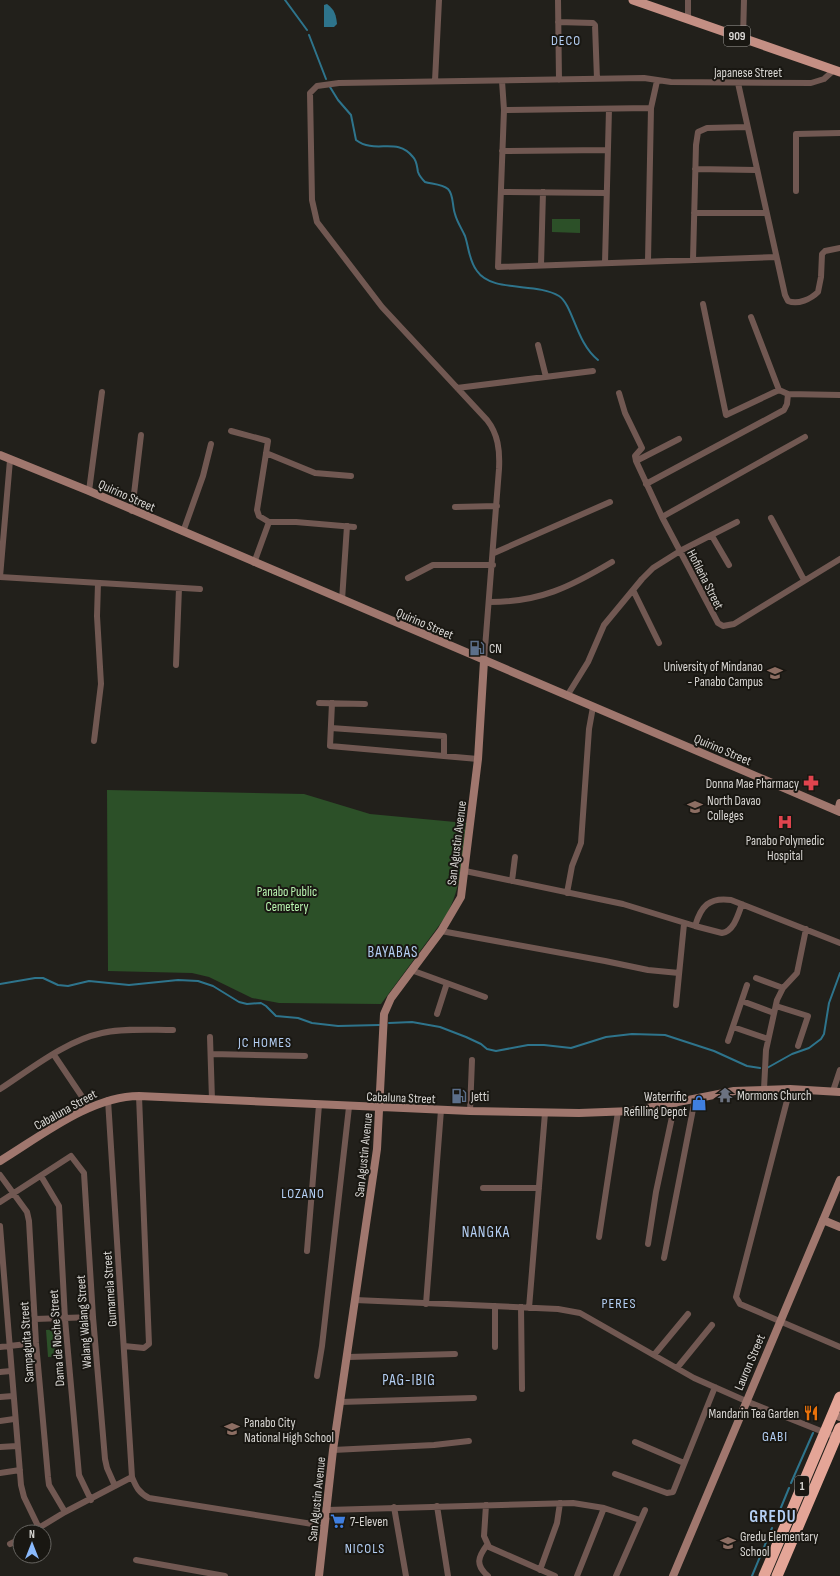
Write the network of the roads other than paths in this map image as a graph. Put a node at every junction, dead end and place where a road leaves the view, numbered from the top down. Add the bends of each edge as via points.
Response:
1 (439, 0) edge
2 (558, 0) edge
3 (633, 0) edge
4 (688, 0) edge
5 (744, 0) edge
6 (688, 19) junction
7 (558, 22) junction
8 (743, 38) junction
9 (837, 71) edge
10 (597, 79) junction
11 (559, 80) junction
12 (435, 81) junction
13 (502, 81) junction
14 (657, 81) junction
15 (738, 83) junction
16 (651, 108) junction
17 (609, 109) junction
18 (504, 110) junction
19 (747, 127) junction
20 (840, 133) edge
21 (608, 150) junction
22 (502, 151) junction
23 (695, 169) junction
24 (756, 170) junction
25 (796, 191) dead end
26 (501, 192) junction
27 (543, 192) junction
28 (606, 193) junction
29 (694, 213) junction
30 (766, 213) junction
31 (840, 248) edge
32 (776, 257) junction
33 (693, 260) junction
34 (648, 261) junction
35 (605, 263) junction
36 (541, 265) junction
37 (703, 304) dead end
38 (751, 317) dead end
39 (538, 345) dead end
40 (593, 370) dead end
41 (546, 377) junction
42 (457, 388) junction
43 (779, 390) junction
44 (102, 392) dead end
45 (619, 393) dead end
46 (788, 394) junction
47 (840, 395) edge
48 (231, 431) dead end
49 (142, 436) dead end
50 (805, 437) dead end
51 (679, 439) dead end
52 (211, 444) dead end
53 (266, 453) junction
54 (0, 455) edge
55 (10, 460) junction
56 (636, 461) junction
57 (351, 476) dead end
58 (646, 484) junction
59 (89, 491) junction
60 (610, 502) dead end
61 (496, 506) junction
62 (455, 507) dead end
63 (132, 511) junction
64 (662, 518) junction
65 (771, 518) dead end
66 (269, 522) junction
67 (737, 522) dead end
68 (347, 526) junction
69 (354, 527) dead end
70 (183, 532) junction
71 (712, 536) junction
72 (680, 551) junction
73 (494, 553) junction
74 (840, 559) edge
75 (254, 562) junction
76 (612, 562) dead end
77 (493, 565) junction
78 (729, 565) dead end
79 (0, 577) edge
80 (408, 578) dead end
81 (804, 580) junction
82 (98, 583) junction
83 (179, 588) junction
84 (200, 589) dead end
85 (633, 590) junction
86 (342, 600) junction
87 (490, 602) junction
88 (659, 643) dead end
89 (484, 661) junction
90 (176, 665) dead end
91 (567, 696) junction
92 (320, 703) dead end
93 (332, 703) junction
94 (365, 704) dead end
95 (593, 707) junction
96 (331, 728) junction
97 (94, 741) dead end
98 (444, 756) junction
99 (478, 759) junction
100 (839, 809) edge
101 (515, 857) dead end
102 (465, 871) junction
103 (512, 881) junction
104 (567, 893) junction
105 (742, 904) junction
106 (684, 924) junction
107 (695, 926) junction
108 (806, 929) junction
109 (441, 931) junction
110 (840, 943) edge
111 (411, 970) junction
112 (679, 973) junction
113 (756, 978) dead end
114 (447, 983) junction
115 (747, 985) dead end
116 (782, 988) junction
117 (485, 997) dead end
118 (742, 1001) junction
119 (676, 1005) dead end
120 (776, 1006) junction
121 (774, 1013) junction
122 (437, 1014) dead end
123 (733, 1027) junction
124 (173, 1030) dead end
125 (210, 1037) dead end
126 (768, 1038) junction
127 (728, 1041) dead end
128 (798, 1046) dead end
129 (211, 1054) junction
130 (54, 1055) junction
131 (304, 1056) dead end
132 (472, 1060) dead end
133 (840, 1070) edge
134 (0, 1089) edge
135 (764, 1089) junction
136 (790, 1089) junction
137 (836, 1092) edge
138 (139, 1096) junction
139 (695, 1099) junction
140 (108, 1100) junction
141 (212, 1100) junction
142 (675, 1103) junction
143 (319, 1105) junction
144 (349, 1106) junction
145 (89, 1107) junction
146 (380, 1108) junction
147 (441, 1110) junction
148 (470, 1111) junction
149 (618, 1112) junction
150 (545, 1113) junction
151 (0, 1161) edge
152 (0, 1175) edge
153 (41, 1176) junction
154 (840, 1180) edge
155 (483, 1188) dead end
156 (539, 1188) junction
157 (13, 1193) junction
158 (0, 1202) edge
159 (823, 1220) junction
160 (0, 1226) edge
161 (840, 1227) edge
162 (599, 1237) dead end
163 (648, 1244) dead end
164 (307, 1251) dead end
165 (664, 1258) dead end
166 (2, 1271) edge
167 (3, 1296) edge
168 (355, 1300) junction
169 (426, 1304) junction
170 (495, 1306) junction
171 (521, 1307) junction
172 (529, 1308) junction
173 (688, 1314) dead end
174 (93, 1317) junction
175 (65, 1318) junction
176 (35, 1320) junction
177 (780, 1321) junction
178 (0, 1322) edge
179 (7, 1322) junction
180 (712, 1325) dead end
181 (36, 1342) junction
182 (9, 1346) junction
183 (124, 1346) junction
184 (0, 1347) edge
185 (495, 1347) dead end
186 (840, 1347) edge
187 (455, 1354) dead end
188 (654, 1355) junction
189 (348, 1357) junction
190 (677, 1368) junction
191 (11, 1371) junction
192 (0, 1372) edge
193 (317, 1376) dead end
194 (716, 1387) junction
195 (522, 1389) dead end
196 (13, 1396) junction
197 (840, 1396) edge
198 (0, 1397) edge
199 (474, 1398) dead end
200 (746, 1401) junction
201 (340, 1402) junction
202 (836, 1415) edge
203 (14, 1419) junction
204 (0, 1421) edge
205 (825, 1432) junction
206 (838, 1432) edge
207 (469, 1441) dead end
208 (635, 1442) dead end
209 (17, 1446) junction
210 (0, 1447) edge
211 (333, 1450) junction
212 (684, 1463) junction
213 (20, 1470) junction
214 (0, 1473) edge
215 (616, 1474) dead end
216 (132, 1477) junction
217 (115, 1486) junction
218 (91, 1500) junction
219 (560, 1503) junction
220 (486, 1505) junction
221 (437, 1506) junction
222 (394, 1507) junction
223 (604, 1508) junction
224 (327, 1510) junction
225 (645, 1510) dead end
226 (65, 1512) junction
227 (640, 1520) junction
228 (37, 1524) edge
229 (46, 1524) edge
230 (325, 1526) junction
231 (782, 1532) junction
232 (794, 1536) junction
233 (487, 1544) junction
234 (136, 1560) dead end
235 (540, 1570) junction
236 (225, 1576) edge
237 (319, 1576) edge
238 (406, 1576) edge
239 (448, 1576) edge
240 (488, 1576) edge
241 (555, 1576) edge
242 (577, 1576) edge
243 (616, 1576) edge
244 (673, 1576) edge
245 (764, 1576) edge
246 (777, 1576) edge

1 - 12 street
2 - 7 street
3 - 6 main road, 909
4 - 6 street
5 - 8 street
6 - 8 main road, 909
7 - 10 street via 588,22 595,25
7 - 11 street
8 - 9 main road, 909
9 - 15 street, Japanese Street via 817,82
10 - 11 street, Japanese Street
10 - 14 street, Japanese Street via 644,78
11 - 13 street, Japanese Street
12 - 13 street, Japanese Street
12 - 42 street, Japanese Street via 323,84 313,89 309,98 312,200 317,222 340,253 382,307
13 - 18 street
14 - 15 street, Japanese Street
14 - 16 street
15 - 19 street
16 - 17 street
16 - 34 street
17 - 18 street
17 - 21 street
18 - 22 street
19 - 23 street via 702,129 697,137
19 - 24 street
20 - 25 street via 796,134
21 - 22 street
21 - 28 street
22 - 26 street
23 - 24 street
23 - 29 street
24 - 30 street
26 - 27 street
26 - 36 street via 498,267
27 - 28 street
27 - 36 street
28 - 35 street
29 - 30 street
29 - 33 street
30 - 32 street
31 - 32 street via 823,252 818,292 808,300 792,303 786,298
32 - 33 street
33 - 34 street
34 - 35 street
35 - 36 street
37 - 43 street via 726,415
38 - 43 street
39 - 41 street
40 - 41 street
41 - 42 street
42 - 61 street, Japanese Street via 487,420 495,434 500,459
43 - 46 street
44 - 59 street
45 - 56 street via 625,413 642,448 635,456
46 - 47 street
46 - 58 street via 784,410
48 - 53 street via 266,439 269,443
49 - 63 street
50 - 64 street
51 - 56 street
52 - 70 street via 203,476
53 - 57 street via 315,473
53 - 66 street via 257,510 259,516
54 - 55 street, Quirino Street
55 - 59 street, Quirino Street
55 - 79 street
56 - 58 street, Hofileña Street
58 - 64 street, Hofileña Street
59 - 63 street, Quirino Street
60 - 73 street
61 - 62 street
61 - 73 street, Japanese Street
63 - 70 street, Quirino Street
64 - 72 street, Hofileña Street
65 - 81 street
66 - 68 street
66 - 75 street
67 - 71 street
68 - 69 street
68 - 86 street
70 - 75 street, Quirino Street
71 - 72 street
71 - 78 street
72 - 81 street, Hofileña Street via 714,619 723,626 734,624
72 - 85 street via 653,568
73 - 77 street, Japanese Street
74 - 81 street, Hofileña Street
75 - 86 street, Quirino Street
76 - 87 street via 578,582 539,597 525,601
77 - 80 street via 433,565
77 - 87 street, Japanese Street
79 - 82 street
82 - 83 street
82 - 97 street via 101,684
83 - 84 street
83 - 90 street
85 - 88 street
85 - 91 street via 604,625 588,662
86 - 89 street, Quirino Street
87 - 89 street, Japanese Street
89 - 91 street, Quirino Street
89 - 99 street, San Agustin Avenue
91 - 95 street, Quirino Street
92 - 93 street
93 - 94 street
93 - 96 street
95 - 100 street, Quirino Street
95 - 104 street via 589,729 581,843 572,866
96 - 98 street via 330,746
96 - 98 street via 444,736
98 - 99 street
99 - 102 street, San Agustin Avenue
101 - 103 street
102 - 103 street
102 - 109 street, San Agustin Avenue via 459,902
103 - 104 street
104 - 106 street via 623,904
105 - 107 street via 726,899 710,902 700,913
105 - 107 street via 733,925 725,932
105 - 108 street
106 - 107 street
106 - 112 street
108 - 110 street
108 - 116 street via 797,973
109 - 111 street, San Agustin Avenue
109 - 112 street via 648,970
111 - 114 street
111 - 146 street, San Agustin Avenue via 384,1014
112 - 119 street
113 - 116 street
114 - 117 street
114 - 122 street
115 - 118 street
116 - 120 street
118 - 121 street
118 - 123 street
120 - 121 street
120 - 128 street via 808,1016
121 - 126 street
123 - 126 street
123 - 127 street
124 - 130 street via 124,1030 102,1033 81,1040
125 - 129 street
126 - 135 street
129 - 131 street
129 - 141 street
130 - 134 street
130 - 145 street
132 - 148 street
133 - 137 street
135 - 136 street, Cabaluna Street
135 - 139 street, Cabaluna Street via 734,1091
136 - 137 street, Cabaluna Street
136 - 177 street via 736,1297 740,1304
138 - 140 street, Cabaluna Street via 119,1096
138 - 141 street, Cabaluna Street
138 - 183 street via 149,1344 144,1348
139 - 142 street, Cabaluna Street
139 - 165 street
140 - 145 street, Cabaluna Street
140 - 183 street, Gumamela Street
141 - 143 street, Cabaluna Street
142 - 149 street, Cabaluna Street
142 - 163 street
143 - 144 street, Cabaluna Street
143 - 164 street
144 - 146 street, Cabaluna Street
144 - 193 street
145 - 151 street, Cabaluna Street
146 - 147 street, Cabaluna Street
146 - 168 street, San Agustin Avenue via 372,1187
147 - 148 street, Cabaluna Street
147 - 169 street
148 - 150 street, Cabaluna Street
149 - 150 street, Cabaluna Street
149 - 162 street
150 - 156 street
152 - 157 street, Sampaguita Street
153 - 157 street
153 - 174 street, Walang Walang Street via 69,1156 74,1158 85,1176
153 - 175 street, Dama de Noche Street via 59,1206
154 - 159 street, Lauron Street
155 - 156 street
156 - 172 street
157 - 158 street
157 - 176 street, Sampaguita Street via 29,1217
159 - 161 street
159 - 177 street, Lauron Street
160 - 166 street
166 - 167 street
167 - 179 street
168 - 169 street
168 - 189 street, San Agustin Avenue
169 - 170 street
170 - 171 street
170 - 185 street
171 - 172 street
171 - 195 street
172 - 188 street via 580,1313
173 - 188 street
174 - 175 street
174 - 217 street, Walang Walang Street via 105,1459
175 - 176 street
175 - 218 street, Dama de Noche Street via 79,1475
176 - 181 street, Sampaguita Street
177 - 186 street
177 - 200 street, Lauron Street
178 - 179 street
179 - 182 street
180 - 190 street
181 - 182 street
181 - 226 street, Sampaguita Street via 49,1485
182 - 184 street
182 - 191 street
183 - 216 street, Gumamela Street
187 - 189 street
188 - 190 street
189 - 201 street, San Agustin Avenue
190 - 194 street
191 - 192 street
191 - 196 street
194 - 200 street
194 - 212 street
196 - 198 street
196 - 203 street
197 - 202 highway, 1
199 - 201 street
200 - 205 street
200 - 244 street, Lauron Street
201 - 211 street, San Agustin Avenue
202 - 205 highway, 1
203 - 204 street
203 - 209 street
205 - 206 street
205 - 231 highway, 1
206 - 232 highway, 1
207 - 211 street
208 - 212 street
209 - 210 street
209 - 213 street
211 - 224 street, San Agustin Avenue
212 - 215 street via 670,1493
213 - 214 street
213 - 228 street via 24,1497
216 - 217 street
216 - 230 street via 138,1491 149,1498
217 - 218 street
218 - 226 street
219 - 220 street
219 - 223 street via 589,1504
219 - 235 street via 557,1523
220 - 221 street
220 - 233 street via 484,1536
221 - 222 street
221 - 239 street
222 - 224 street
222 - 238 street
223 - 227 street
223 - 242 street
224 - 230 street, San Agustin Avenue
225 - 227 street
226 - 229 street
227 - 243 street
230 - 237 street, San Agustin Avenue
231 - 232 highway
231 - 245 highway, 1
232 - 246 highway, 1
233 - 235 street via 498,1552
233 - 240 street via 481,1552 479,1563 480,1568
234 - 236 street
235 - 241 street

